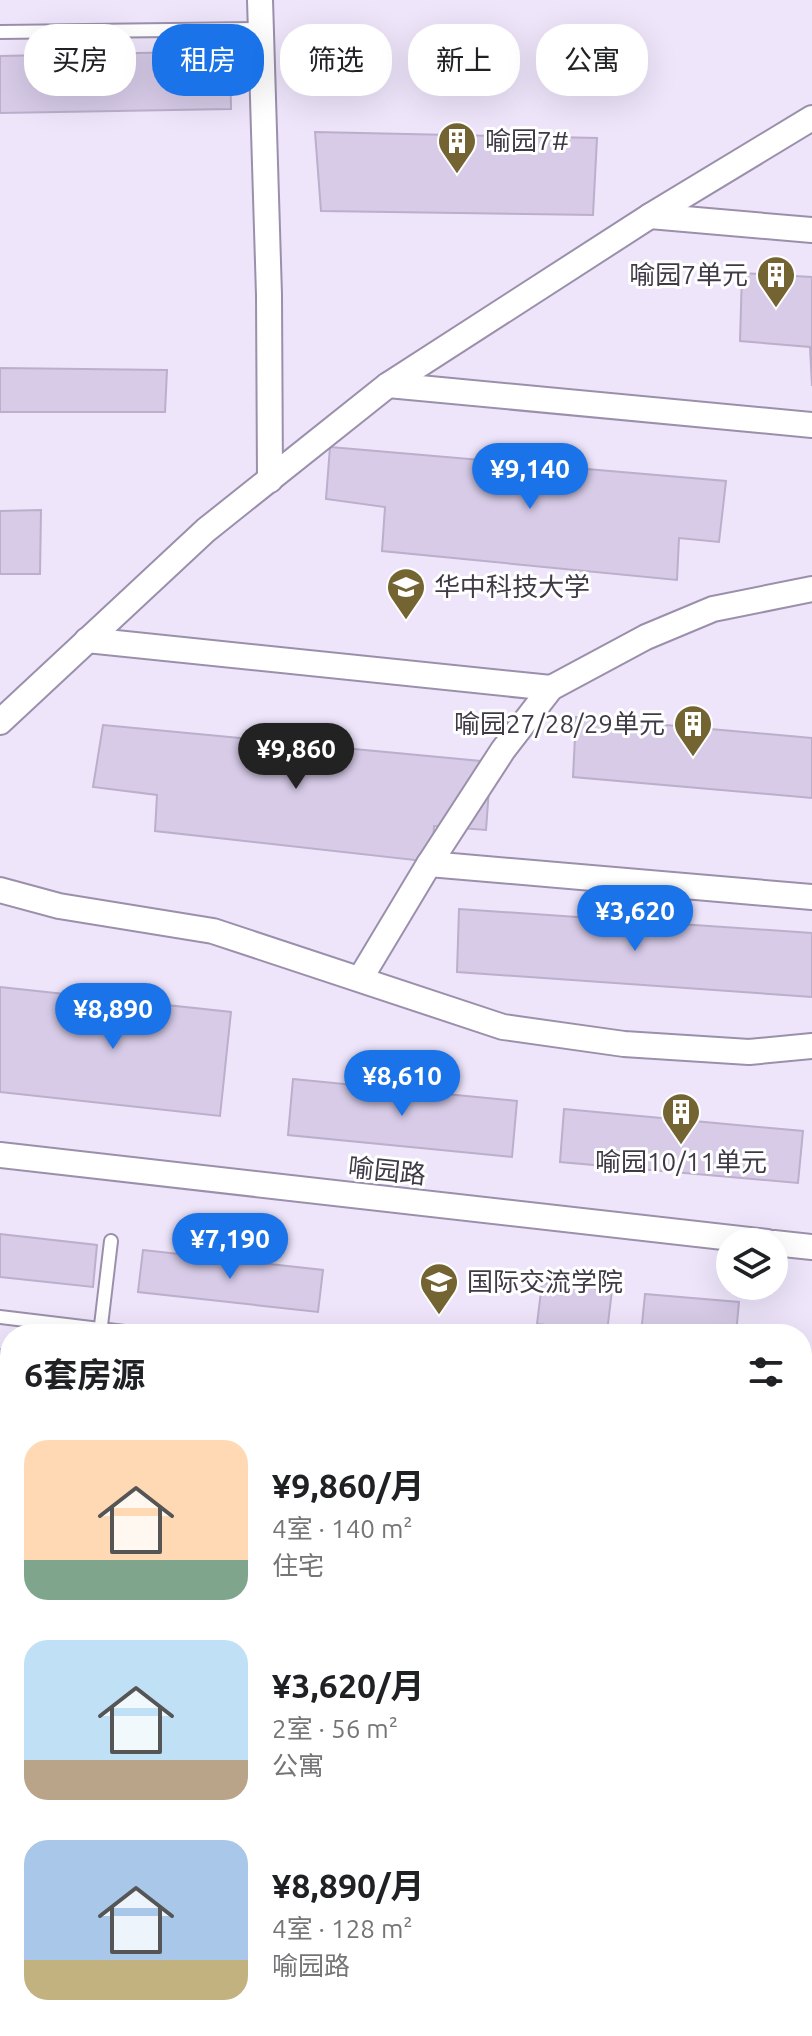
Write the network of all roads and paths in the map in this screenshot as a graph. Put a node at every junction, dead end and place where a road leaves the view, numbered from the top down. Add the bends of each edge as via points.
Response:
1 (260, 0) edge
2 (261, 24) edge
3 (152, 30) edge
4 (0, 32) edge
5 (263, 96) edge
6 (812, 118) edge
7 (650, 216) junction
8 (812, 230) edge
9 (388, 385) junction
10 (812, 425) edge
11 (270, 480) junction
12 (812, 589) edge
13 (87, 640) junction
14 (551, 688) junction
15 (0, 722) edge
16 (429, 864) junction
17 (0, 890) edge
18 (812, 897) edge
19 (360, 979) junction
20 (812, 1046) edge
21 (0, 1155) edge
22 (716, 1236) edge
23 (111, 1241) dead end
24 (788, 1244) edge
25 (812, 1247) edge
26 (0, 1317) edge
27 (47, 1324) edge
28 (101, 1324) edge

1 - 2 street
3 - 4 lane
5 - 11 street
6 - 7 street
7 - 8 street
7 - 9 street
9 - 10 street
9 - 11 street
11 - 13 street via 206,530
12 - 14 street via 713,609 646,637
13 - 14 street
13 - 15 street
14 - 16 street via 503,750
16 - 18 street
16 - 19 street
17 - 19 street via 59,906 213,931
19 - 20 street via 503,1027 624,1044 749,1052
21 - 22 street, 喻园路
23 - 28 lane
24 - 25 street
26 - 27 lane

